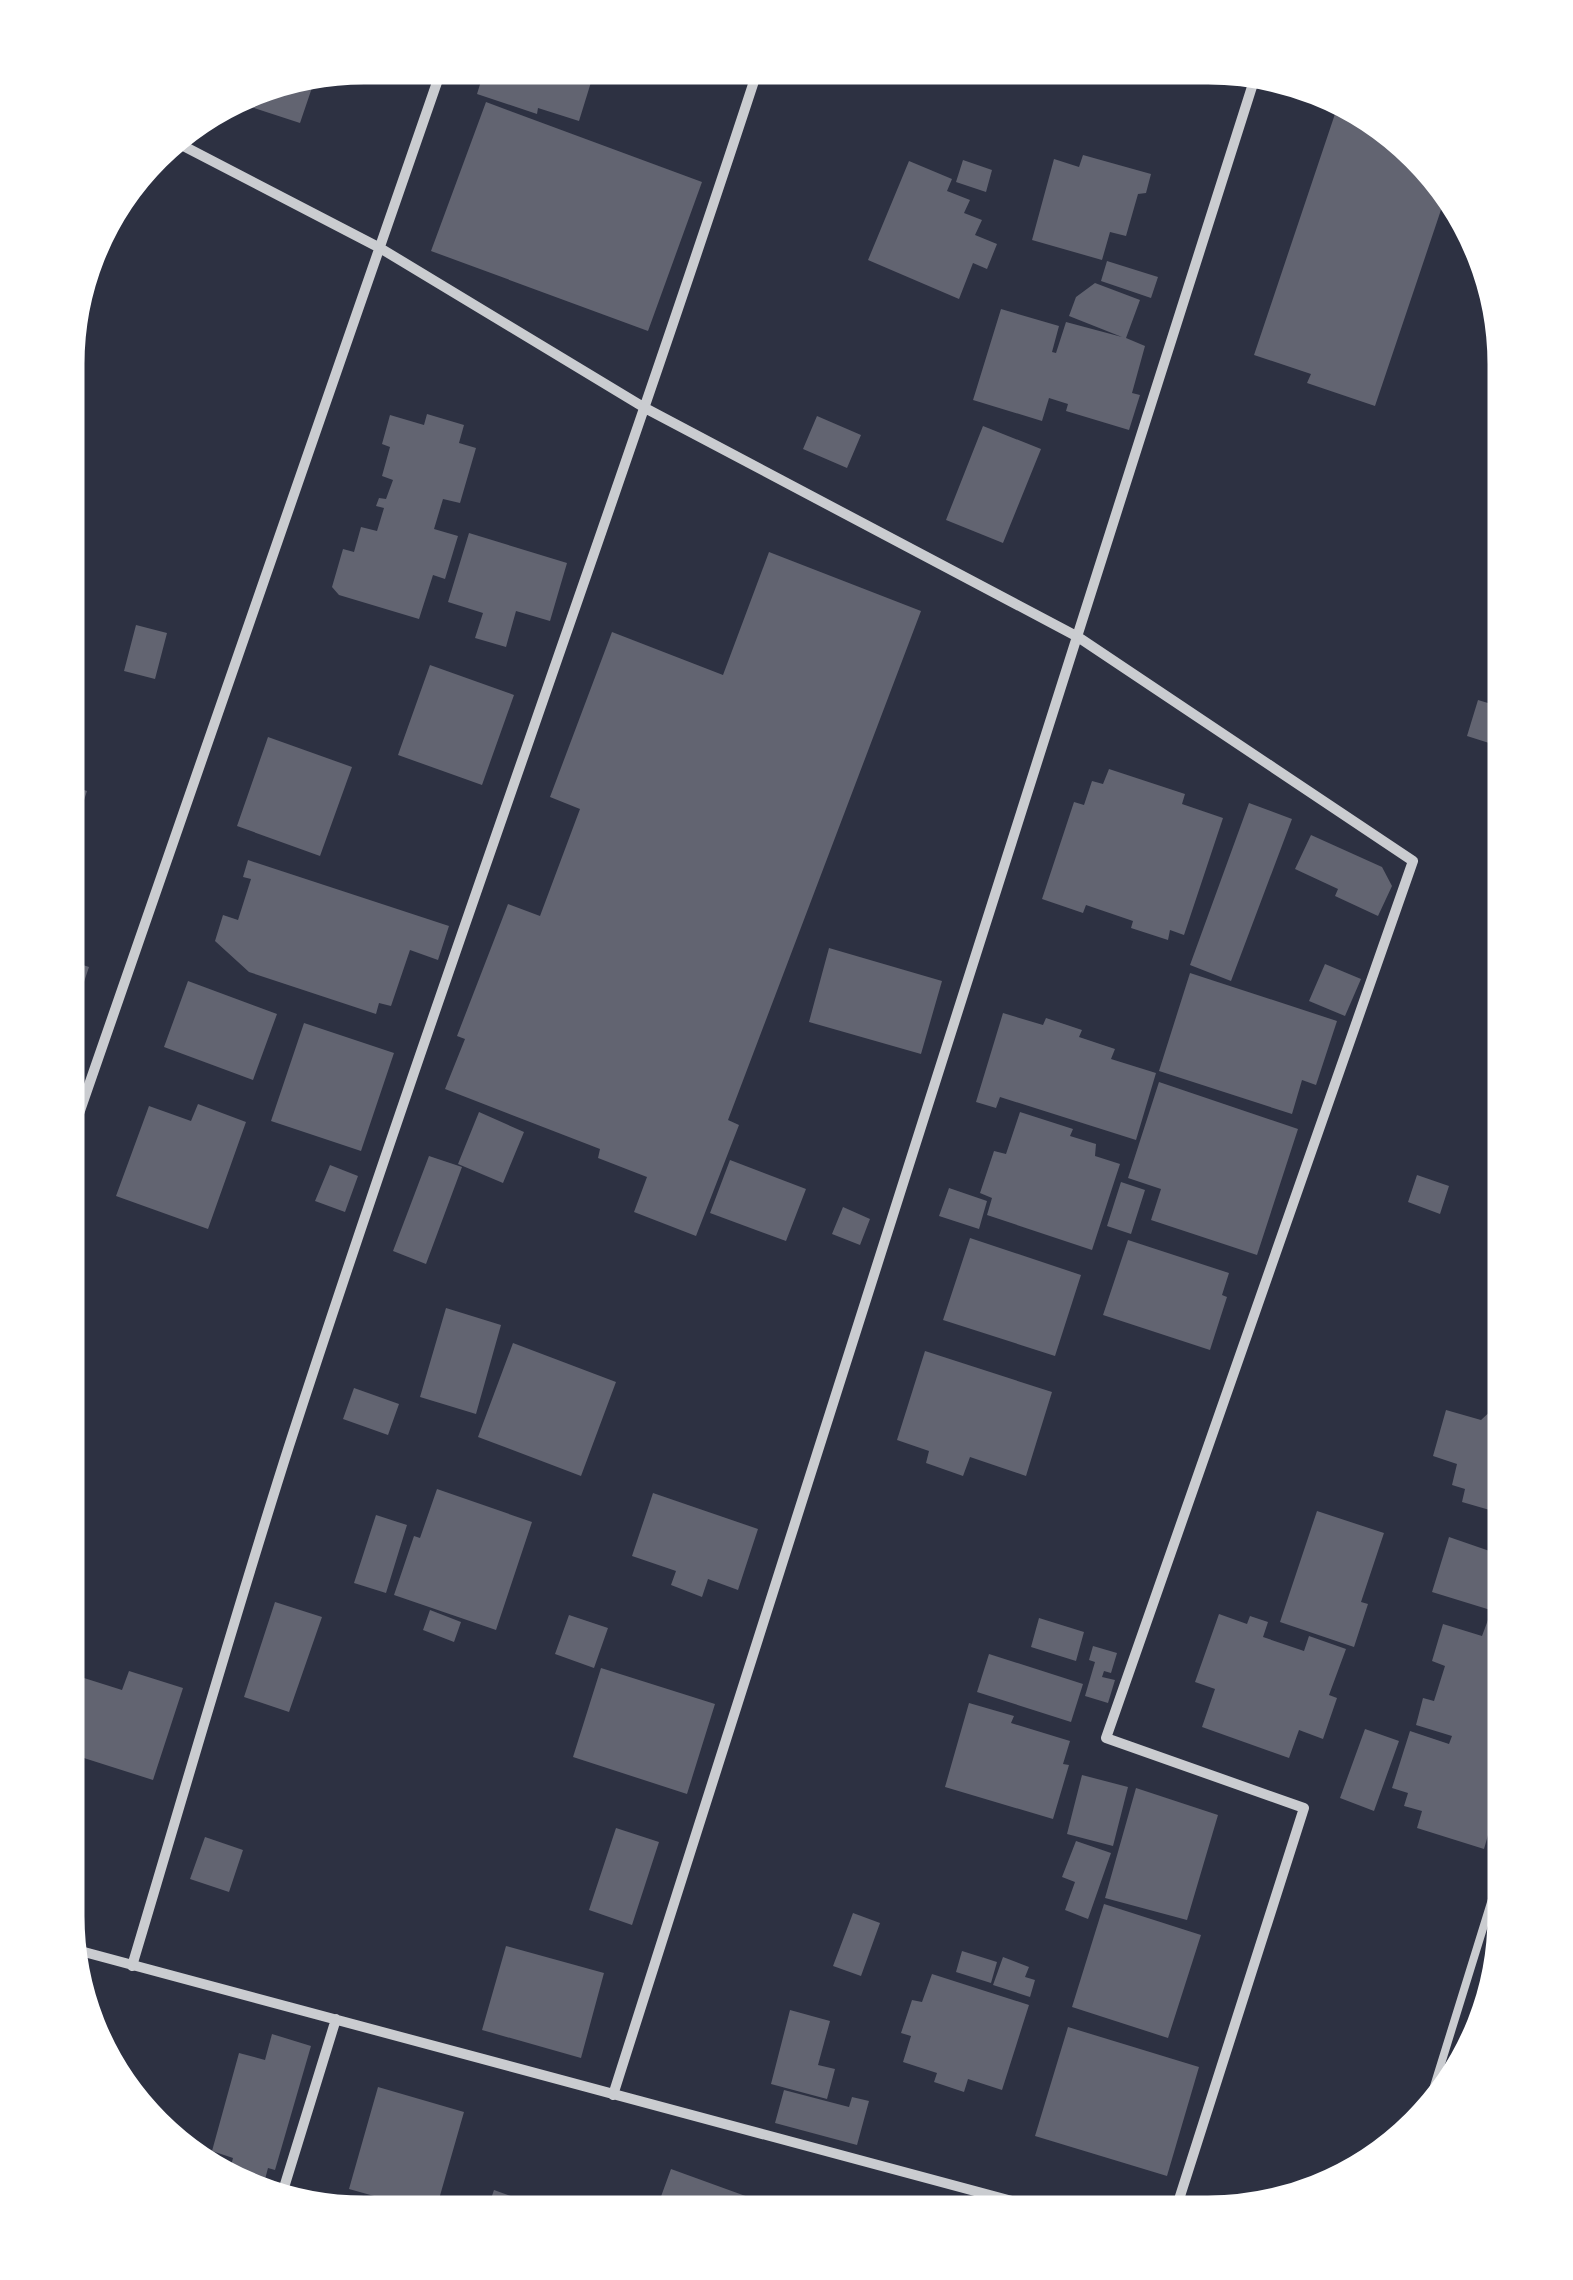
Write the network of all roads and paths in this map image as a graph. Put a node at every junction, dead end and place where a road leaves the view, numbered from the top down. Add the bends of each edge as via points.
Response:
1 (438, 82) edge
2 (755, 82) edge
3 (1252, 86) edge
4 (185, 147) edge
5 (380, 248) junction
6 (645, 408) junction
7 (1078, 637) junction
8 (82, 1105) edge
9 (1490, 1906) edge
10 (85, 1953) edge
11 (132, 1966) junction
12 (336, 2019) junction
13 (1435, 2083) edge
14 (613, 2094) junction
15 (285, 2186) edge
16 (1004, 2198) edge
17 (1179, 2198) edge

1 - 5 street
2 - 6 street
3 - 7 street
4 - 5 street
5 - 6 street
5 - 8 street
6 - 7 street
6 - 11 street via 288,1450
7 - 14 street
7 - 17 street via 1413,861 1106,1738 1304,1808
9 - 13 lane
10 - 11 street
11 - 12 street
12 - 14 street
12 - 15 street
14 - 16 street

